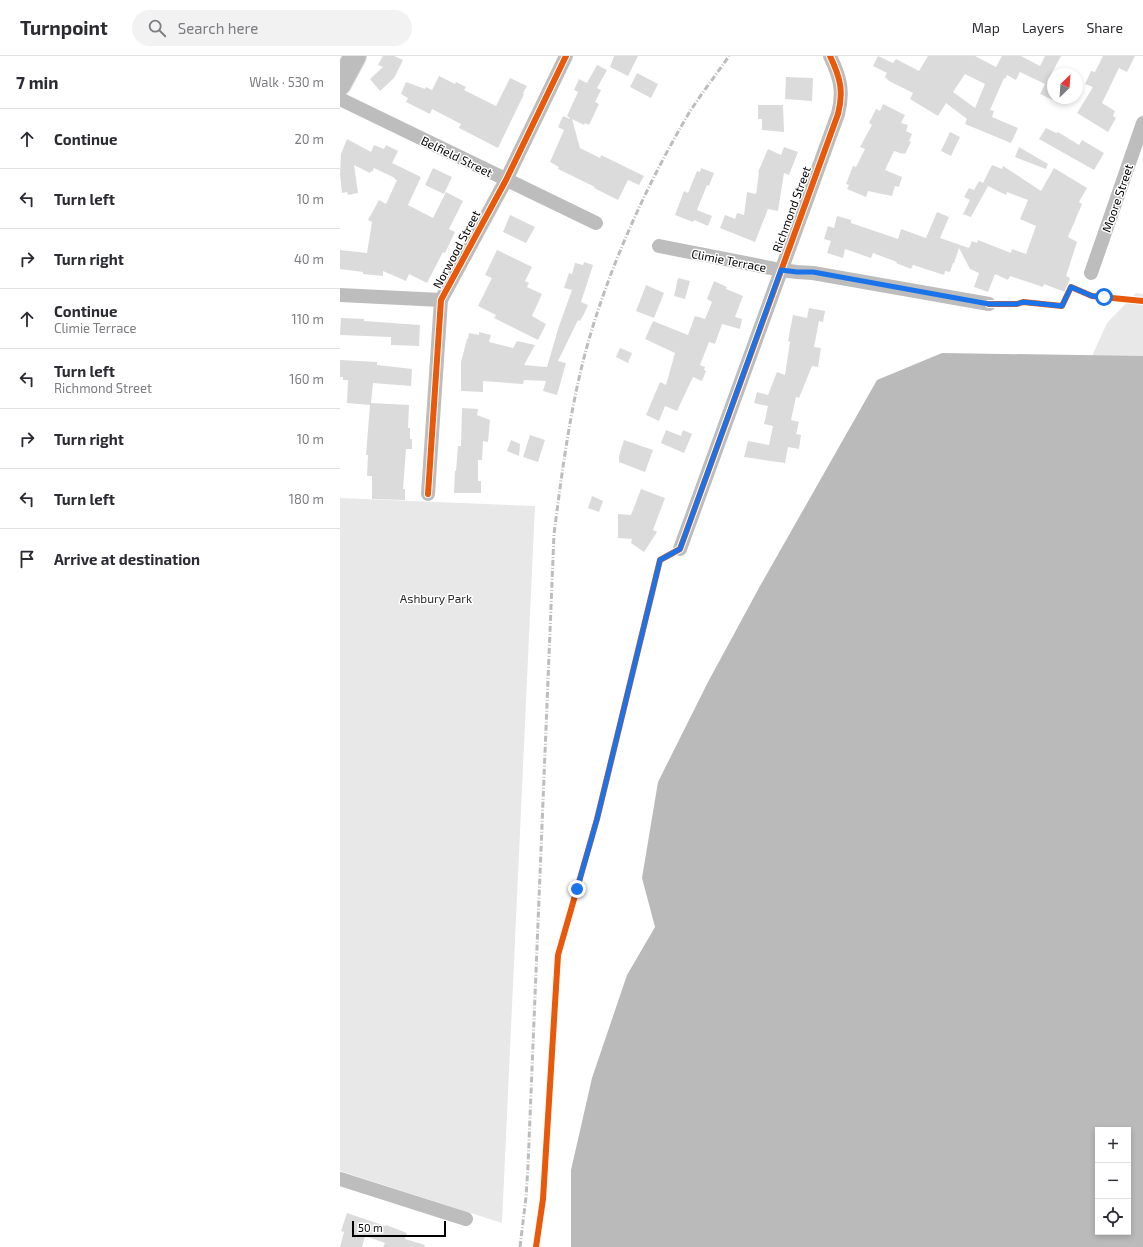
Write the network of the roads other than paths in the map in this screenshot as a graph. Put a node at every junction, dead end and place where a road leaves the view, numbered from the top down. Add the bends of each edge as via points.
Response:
1 (355, 56) edge
2 (566, 56) edge
3 (830, 56) edge
4 (340, 84) edge
5 (340, 99) edge
6 (1143, 123) edge
7 (506, 180) junction
8 (596, 223) dead end
9 (659, 246) dead end
10 (781, 270) junction
11 (1091, 273) dead end
12 (340, 295) edge
13 (441, 300) junction
14 (989, 304) dead end
15 (428, 494) dead end
16 (680, 549) dead end
17 (340, 1179) edge
18 (466, 1219) dead end

1 - 4 highway
2 - 7 street, Norwood Street
3 - 10 street, Richmond Street via 840,82 840,103
5 - 7 street, Belfield Street
6 - 11 street, Moore Street
7 - 8 street, Belfield Street
7 - 13 street, Norwood Street
9 - 10 street, Climie Terrace
10 - 14 street, Climie Terrace via 813,272
10 - 16 street, Richmond Street
12 - 13 street
13 - 15 street, Norwood Street
17 - 18 street

